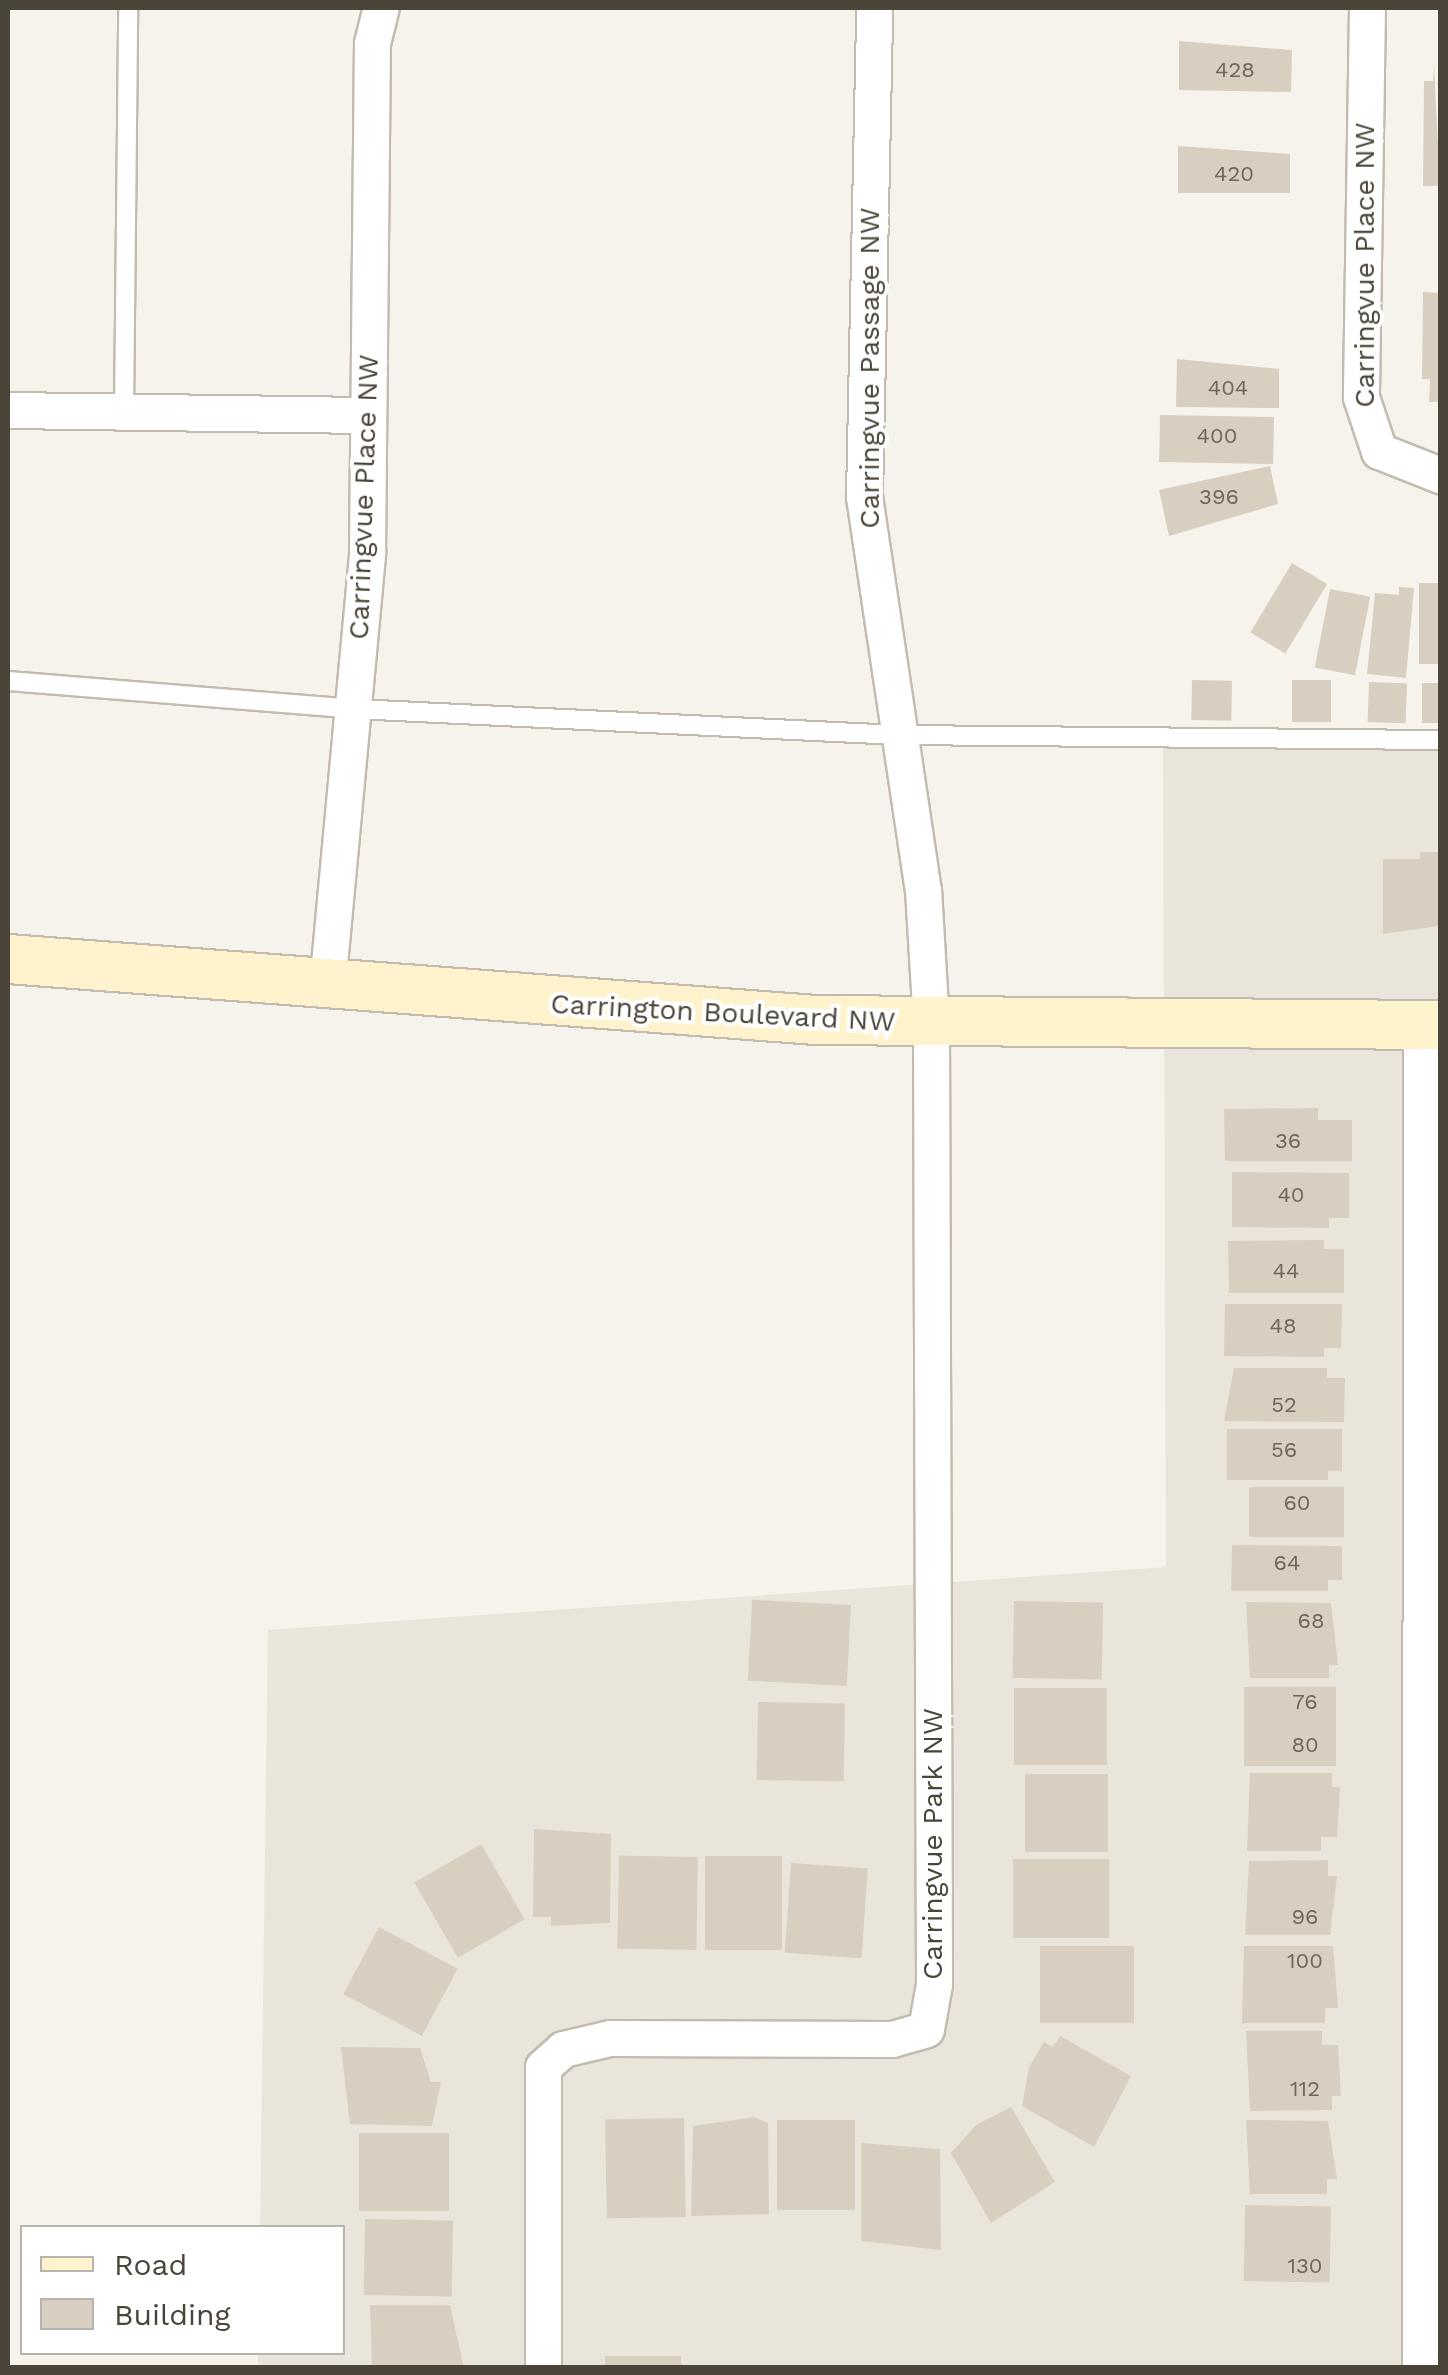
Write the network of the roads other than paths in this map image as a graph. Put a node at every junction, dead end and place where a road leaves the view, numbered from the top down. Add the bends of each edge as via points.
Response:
1 (128, 8) edge
2 (381, 8) edge
3 (874, 8) edge
4 (1367, 8) edge
5 (8, 410) edge
6 (124, 412) junction
7 (368, 415) junction
8 (1440, 475) edge
9 (8, 681) edge
10 (355, 710) junction
11 (898, 735) junction
12 (1440, 740) edge
13 (8, 960) edge
14 (327, 986) junction
15 (931, 1024) junction
16 (1431, 1025) edge
17 (543, 2368) edge
18 (1420, 2368) edge

1 - 6 lane
2 - 7 street, Carringvue Place NW via 372,43
3 - 11 street, Carringvue Passage NW via 864,497
4 - 8 street, Carringvue Place NW via 1361,397 1378,451
5 - 6 street
6 - 7 street
7 - 10 street, Carringvue Place NW
9 - 10 lane
10 - 11 lane
10 - 14 street, Carringvue Place NW
11 - 12 lane
11 - 15 street, Carringvue Passage NW via 923,891
13 - 14 street, Carrington Boulevard NW
14 - 15 street, Carrington Boulevard NW
15 - 16 street, Carrington Boulevard NW
15 - 17 street, Carringvue Park NW via 934,1984 926,2029 892,2039 610,2038 563,2049 543,2068
16 - 18 street

